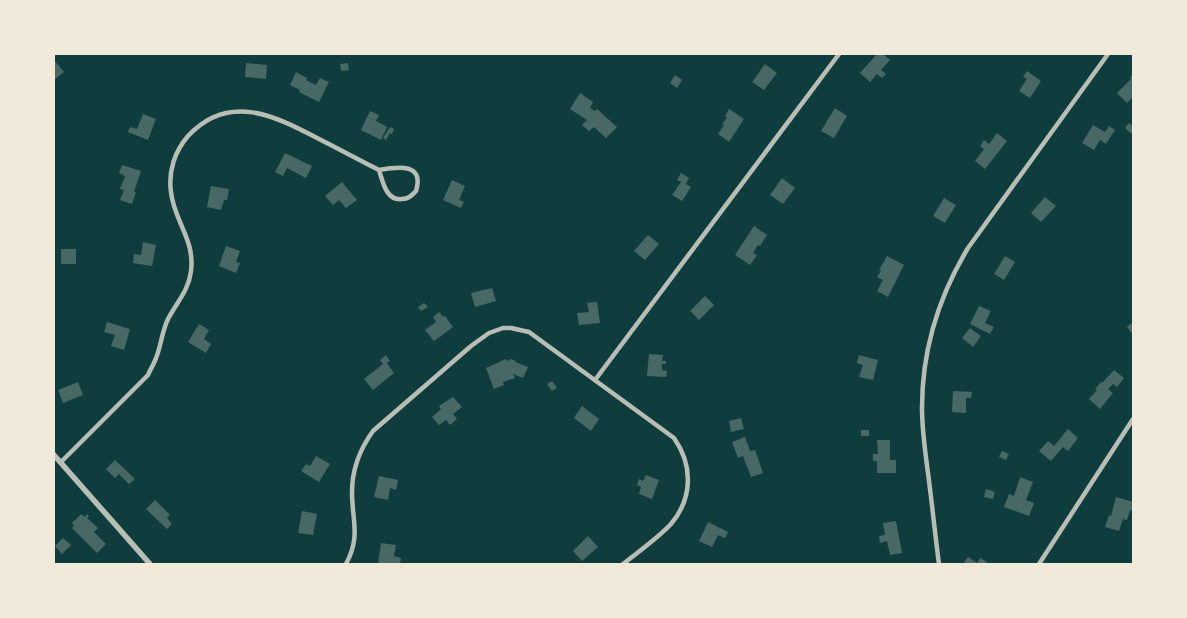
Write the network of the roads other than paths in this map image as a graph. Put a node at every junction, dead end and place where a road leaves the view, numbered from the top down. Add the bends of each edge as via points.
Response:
1 (839, 54) edge
2 (1108, 54) edge
3 (379, 170) junction
4 (595, 380) junction
5 (1133, 419) edge
6 (54, 455) edge
7 (61, 462) junction
8 (150, 564) edge
9 (346, 564) edge
10 (623, 564) edge
11 (939, 564) edge
12 (1039, 564) edge

1 - 4 street
2 - 11 street via 968,248 951,276 938,308 929,344 922,407
3 - 3 street via 408,168 416,176 416,191 403,199 392,197
3 - 7 street via 267,114 243,110 226,113 197,127 180,145 171,167 171,192 192,254 186,290 169,318 148,375
4 - 9 street via 529,332 503,328 480,339 373,431 362,445 353,474 356,536
4 - 10 street via 674,438 688,468 689,482 677,516
5 - 12 street
6 - 7 street
7 - 8 street

